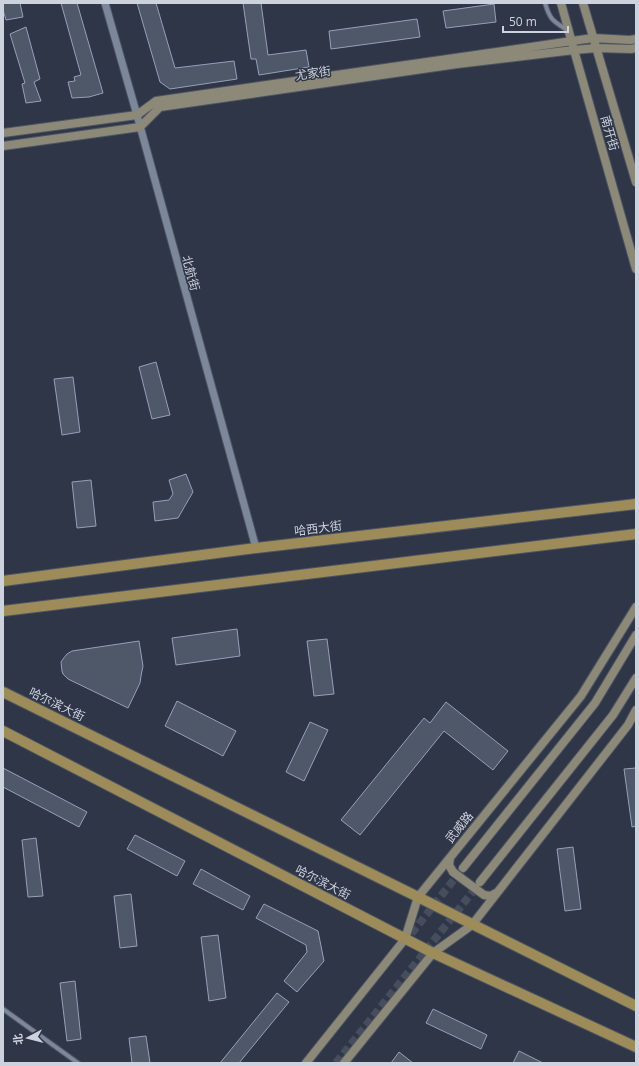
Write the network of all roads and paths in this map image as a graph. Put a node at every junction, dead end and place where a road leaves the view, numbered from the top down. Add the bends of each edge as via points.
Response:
1 (106, 3) edge
2 (545, 3) edge
3 (561, 3) edge
4 (583, 3) edge
5 (570, 31) junction
6 (593, 38) junction
7 (636, 39) edge
8 (572, 40) junction
9 (597, 48) junction
10 (636, 48) edge
11 (574, 50) junction
12 (137, 115) junction
13 (140, 127) junction
14 (3, 133) edge
15 (3, 146) edge
16 (636, 182) edge
17 (636, 269) edge
18 (636, 504) edge
19 (636, 534) edge
20 (619, 537) junction
21 (636, 540) edge
22 (256, 548) junction
23 (3, 581) edge
24 (636, 607) edge
25 (3, 611) edge
26 (636, 635) edge
27 (636, 678) edge
28 (3, 688) edge
29 (7, 694) edge
30 (636, 710) edge
31 (3, 731) edge
32 (450, 858) junction
33 (463, 868) tunnel mouth
34 (480, 882) tunnel mouth
35 (497, 893) junction
36 (418, 897) junction
37 (472, 925) junction
38 (405, 939) junction
39 (432, 953) junction
40 (636, 1006) edge
41 (3, 1008) edge
42 (636, 1047) edge
43 (78, 1063) edge
44 (306, 1063) edge
45 (344, 1063) edge

1 - 12 street, 北航街
2 - 5 street via 549,15 557,24
3 - 5 main road, 南开街
4 - 6 main road, 南开街
5 - 8 main road, 南开街
6 - 7 main road, 尤家街
6 - 8 main road, 尤家街
6 - 9 main road, 南开街
8 - 11 main road, 南开街
8 - 12 main road, 尤家街 via 156,101
9 - 10 main road, 尤家街
9 - 11 main road, 尤家街
9 - 16 main road, 南开街
11 - 13 main road, 尤家街 via 457,64 160,107
11 - 17 main road, 南开街
12 - 13 street, 北航街
12 - 14 main road, 尤家街
13 - 15 main road
13 - 22 street, 北航街
18 - 22 main road, 哈西大街
19 - 20 main road
20 - 21 main road
20 - 25 main road
22 - 23 main road, 哈西大街
24 - 32 main road, 武威路 via 581,696
26 - 33 main road via 595,703
27 - 34 main road via 613,715
28 - 29 main road, 哈尔滨大街
29 - 36 main road, 哈尔滨大街
30 - 35 main road via 628,725
31 - 38 main road, 哈尔滨大街
32 - 35 main road via 449,865 453,872 484,895 491,896
32 - 36 main road, 武威路
35 - 37 main road
36 - 37 main road, 哈尔滨大街
36 - 38 main road, 武威路
37 - 39 main road
37 - 40 main road, 哈尔滨大街
38 - 39 main road, 哈尔滨大街
38 - 44 main road, 武威路
39 - 42 main road, 哈尔滨大街
39 - 45 main road
41 - 43 street

